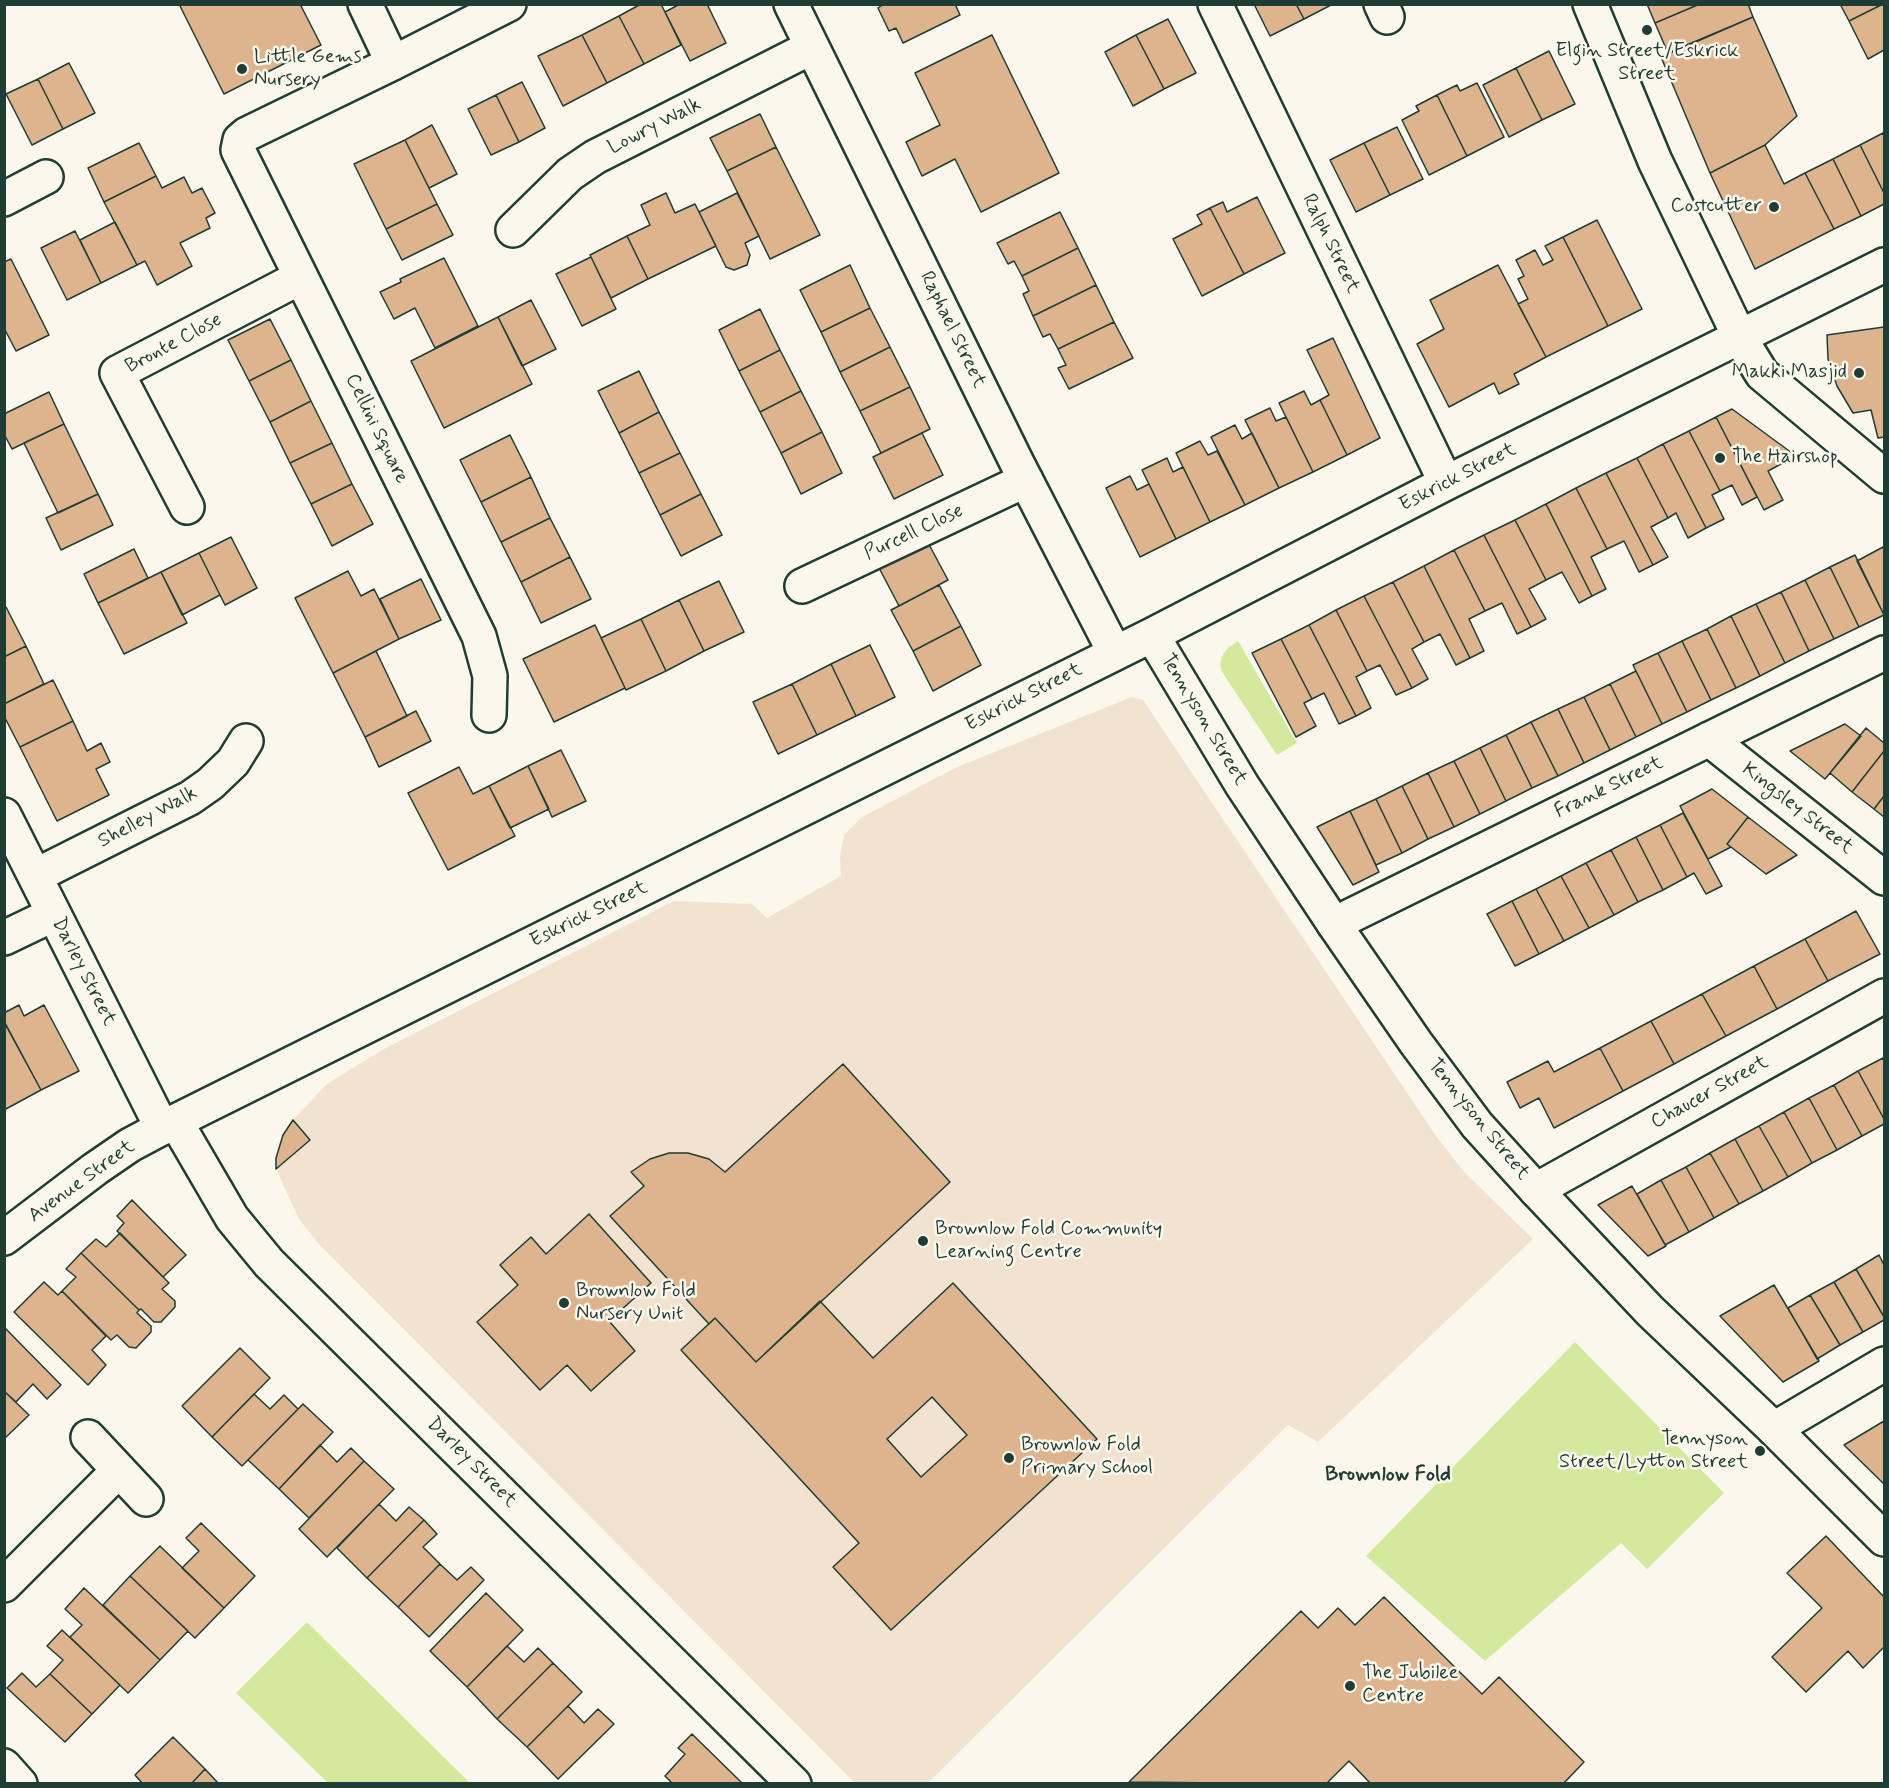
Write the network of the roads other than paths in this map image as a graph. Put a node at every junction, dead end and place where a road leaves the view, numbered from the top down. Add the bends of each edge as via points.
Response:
1 (365, 4) edge
2 (509, 4) edge
3 (791, 4) edge
4 (1215, 4) edge
5 (1590, 4) edge
6 (812, 47) junction
7 (393, 63) junction
8 (46, 177) dead end
9 (4, 199) edge
10 (513, 230) dead end
11 (1884, 265) edge
12 (301, 277) junction
13 (1740, 338) junction
14 (1884, 476) edge
15 (1026, 480) junction
16 (1446, 483) junction
17 (186, 507) dead end
18 (802, 586) dead end
19 (1152, 635) junction
20 (1115, 653) junction
21 (1884, 653) edge
22 (489, 715) dead end
23 (1709, 739) junction
24 (246, 741) dead end
25 (4, 815) edge
26 (35, 876) junction
27 (1884, 878) edge
28 (54, 914) junction
29 (1334, 924) junction
30 (4, 938) edge
31 (1884, 996) edge
32 (169, 1125) junction
33 (1536, 1190) junction
34 (4, 1238) edge
35 (1884, 1364) edge
36 (1774, 1429) junction
37 (88, 1437) dead end
38 (119, 1470) junction
39 (146, 1498) dead end
40 (1884, 1539) edge
41 (4, 1585) edge
42 (4, 1766) edge
43 (20, 1784) edge
44 (794, 1784) edge

1 - 7 street
2 - 7 street
3 - 6 street, Raphael Street
4 - 16 street, Ralph Street
5 - 13 street via 1655,161
6 - 10 street, Lowry Walk via 595,157 570,174
6 - 15 street, Raphael Street
7 - 12 street, Cellini Square via 240,140 238,150
8 - 9 street
11 - 13 street, Eskrick Street
12 - 17 street, Bronte Close via 117,373
12 - 22 street, Cellini Square via 479,636 490,676
13 - 14 street via 1762,374
13 - 16 street, Eskrick Street
15 - 18 street, Purcell Close
15 - 20 street, Raphael Street
16 - 19 street, Eskrick Street
19 - 20 street, Eskrick Street
19 - 29 street, Tennyson Street via 1242,785
20 - 32 street, Eskrick Street
21 - 23 street, Frank Street
23 - 27 street, Kingsley Street
23 - 29 street, Frank Street
24 - 26 street, Shelley Walk via 233,762 190,798
25 - 26 street, Darley Street
26 - 28 street, Darley Street
28 - 30 street
28 - 32 street, Darley Street
29 - 33 street, Tennyson Street via 1477,1125
31 - 33 street, Chaucer Street
32 - 34 street, Avenue Street via 95,1168
32 - 44 street, Darley Street via 232,1218 269,1263
33 - 36 street, Tennyson Street via 1650,1311
35 - 36 street
36 - 40 street, Tennyson Street
37 - 38 street
38 - 39 street
38 - 41 street
42 - 43 street

